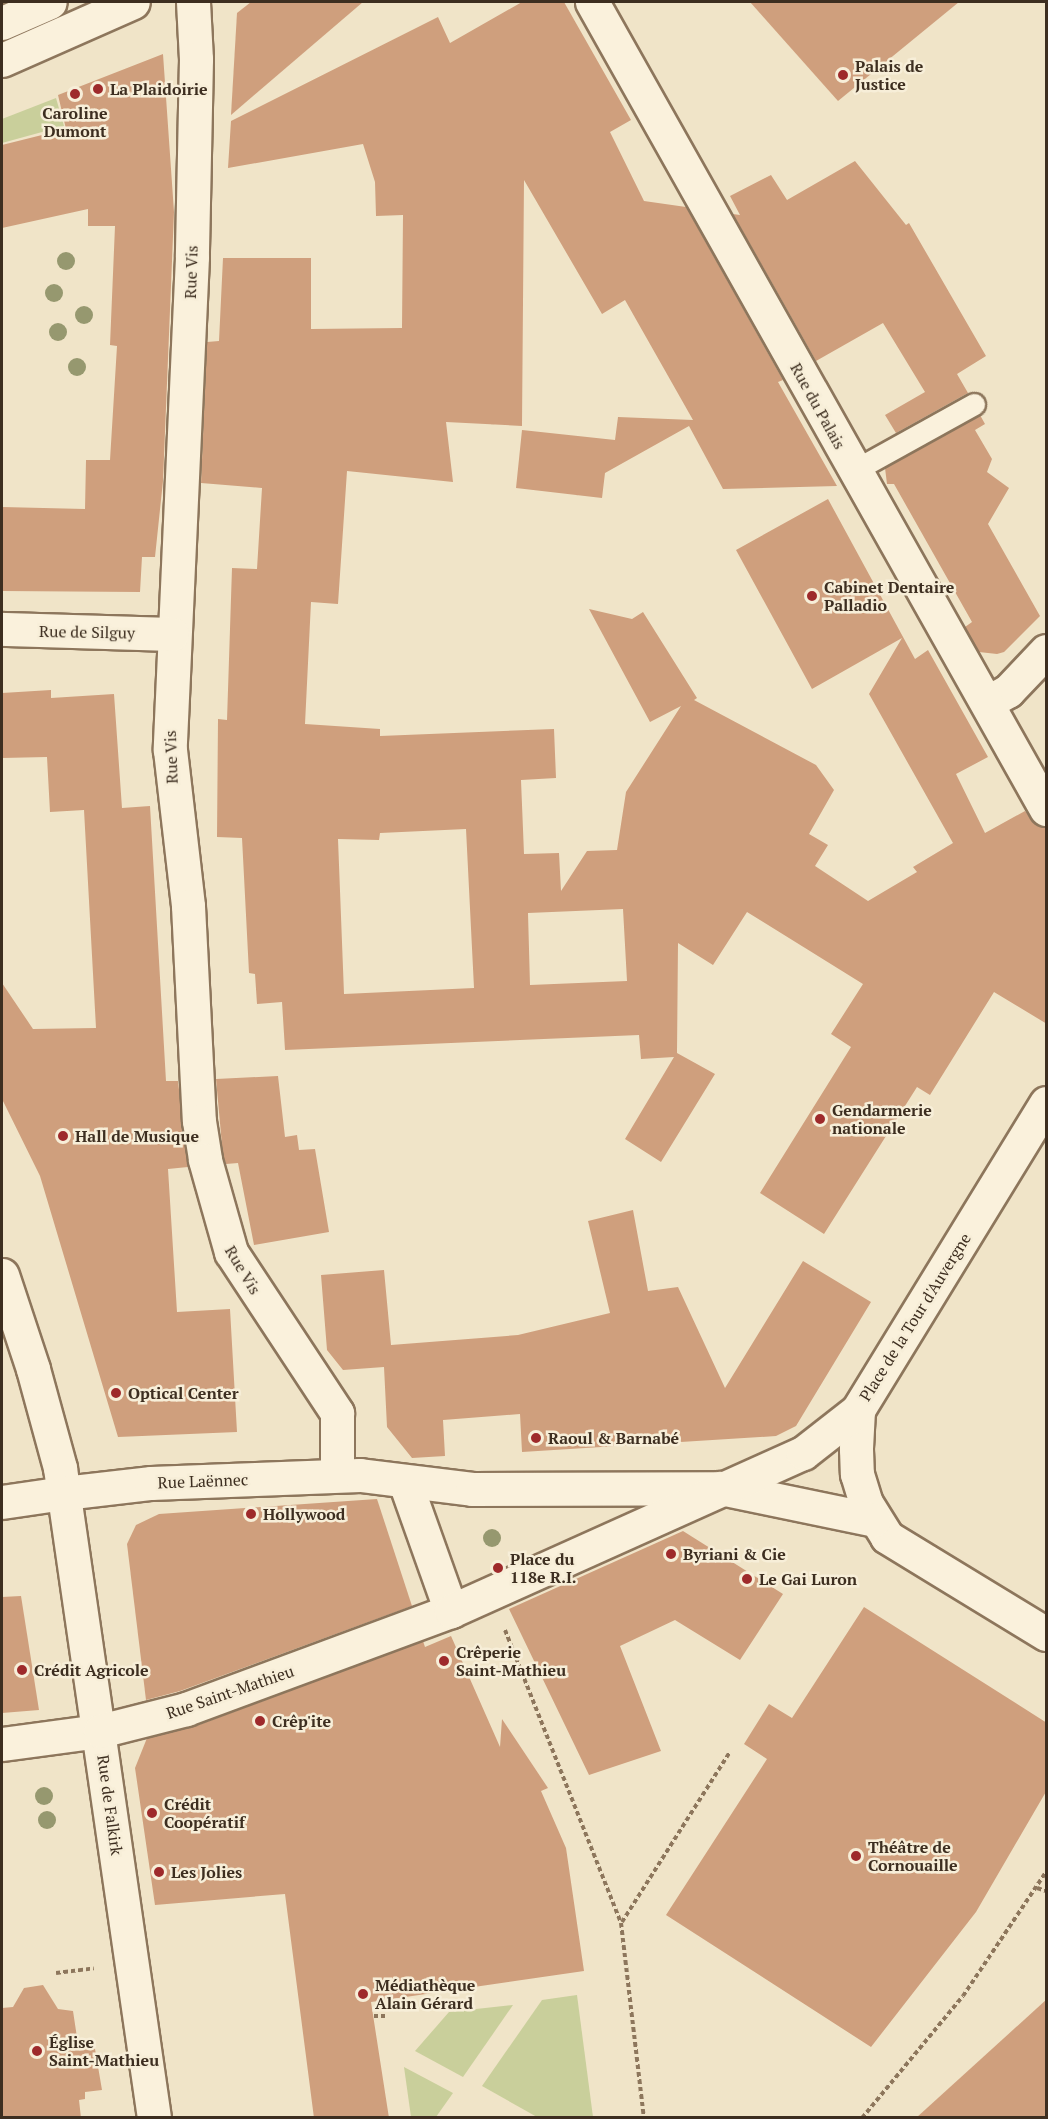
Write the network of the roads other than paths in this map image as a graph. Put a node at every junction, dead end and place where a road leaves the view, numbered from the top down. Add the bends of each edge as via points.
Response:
1 (50, 2) edge
2 (133, 2) edge
3 (193, 2) edge
4 (592, 2) edge
5 (2, 23) edge
6 (2, 60) edge
7 (974, 404) dead end
8 (855, 470) junction
9 (2, 629) edge
10 (172, 634) junction
11 (1047, 651) edge
12 (987, 702) junction
13 (1047, 809) edge
14 (1047, 1103) edge
15 (2, 1275) edge
16 (858, 1410) junction
17 (336, 1475) junction
18 (405, 1482) junction
19 (720, 1488) junction
20 (64, 1493) junction
21 (2, 1502) edge
22 (874, 1520) junction
23 (451, 1611) junction
24 (1047, 1634) edge
25 (100, 1731) junction
26 (2, 1744) edge
27 (154, 2118) edge

1 - 5 street
2 - 6 street
3 - 10 street, Rue Vis via 196,59 192,257
4 - 8 street, Rue du Palais
7 - 8 lane
8 - 12 street, Rue du Palais
9 - 10 street, Rue de Silguy
10 - 17 street, Rue Vis via 172,787 188,906 197,1095 205,1160 231,1252 338,1413
11 - 12 street via 1008,691
12 - 13 street, Rue du Palais
14 - 16 street, Place de la Tour d'Auvergne
15 - 20 street, Rue de Falkirk via 40,1392
16 - 19 street via 803,1454
16 - 22 street, Place de la Tour d'Auvergne via 857,1474
17 - 18 street, Rue Laënnec
17 - 20 street, Rue Laënnec via 114,1485
18 - 19 street via 472,1489
18 - 23 street
19 - 22 street
19 - 23 street
20 - 21 street, Rue Laënnec
20 - 25 street, Rue de Falkirk
22 - 24 street, Place de la Tour d'Auvergne via 900,1547
23 - 25 street, Rue Saint-Mathieu via 186,1709
25 - 26 street, Rue Saint-Mathieu
25 - 27 street, Rue de Falkirk

